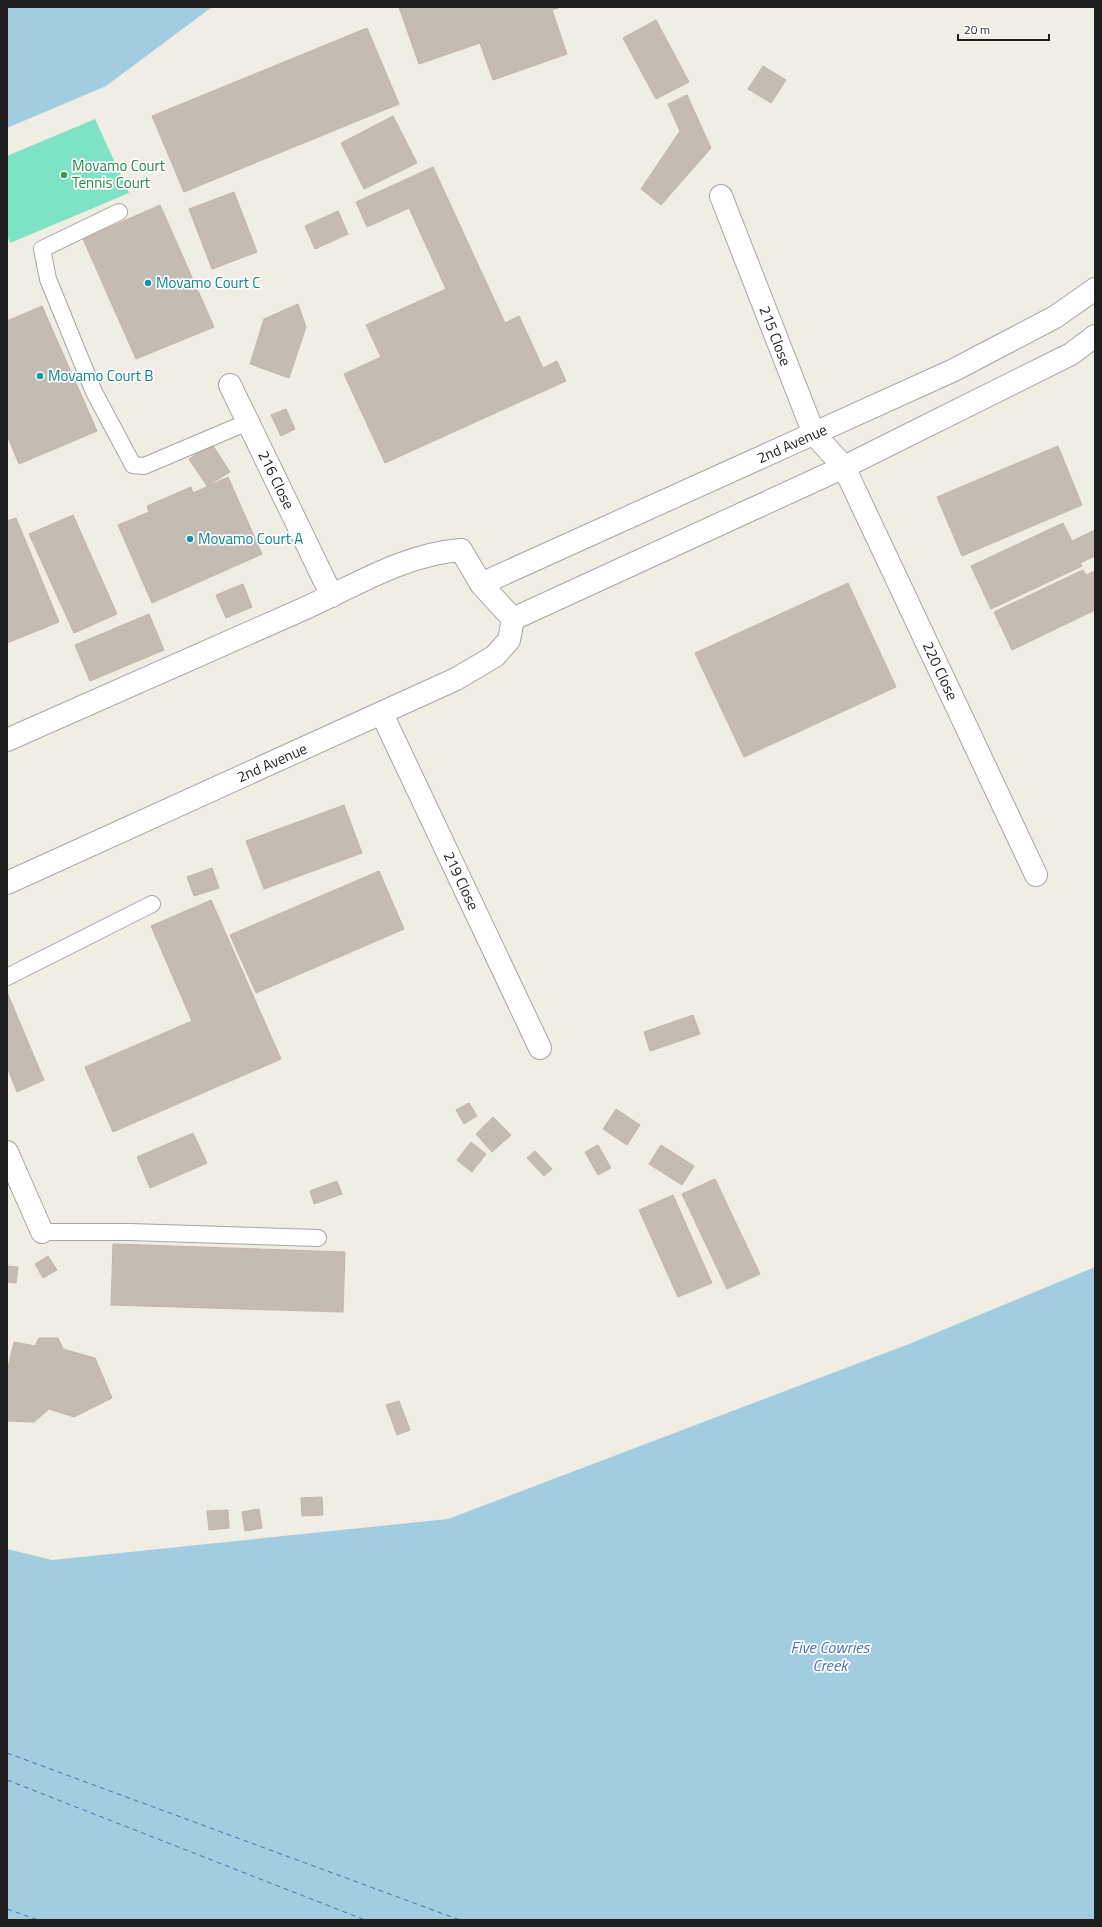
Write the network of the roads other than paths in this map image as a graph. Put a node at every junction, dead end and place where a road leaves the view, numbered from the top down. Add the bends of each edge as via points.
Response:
1 (720, 196) dead end
2 (119, 212) dead end
3 (1095, 289) edge
4 (1095, 336) edge
5 (230, 385) dead end
6 (248, 422) junction
7 (814, 434) junction
8 (844, 467) junction
9 (482, 584) junction
10 (332, 596) junction
11 (512, 619) junction
12 (382, 714) junction
13 (7, 740) edge
14 (1036, 875) dead end
15 (7, 883) edge
16 (152, 904) dead end
17 (7, 977) edge
18 (540, 1048) dead end
19 (7, 1152) edge
20 (42, 1232) joint
21 (318, 1238) dead end

1 - 7 street, 215 Close
2 - 6 lane via 42,249 48,279 94,392 133,465 144,466
3 - 7 street, 2nd Avenue via 1055,317 961,366
4 - 8 street via 1071,354
5 - 6 street, 216 Close
6 - 10 street, 216 Close
7 - 8 street, 215 Close
7 - 9 street, 2nd Avenue
8 - 11 street
8 - 14 street, 220 Close
9 - 10 street via 461,550 439,552 402,563
9 - 11 street
10 - 13 street
11 - 12 street, 2nd Avenue via 508,640 495,656 456,679
12 - 15 street, 2nd Avenue
12 - 18 street, 219 Close
16 - 17 lane
19 - 20 street
20 - 21 lane

